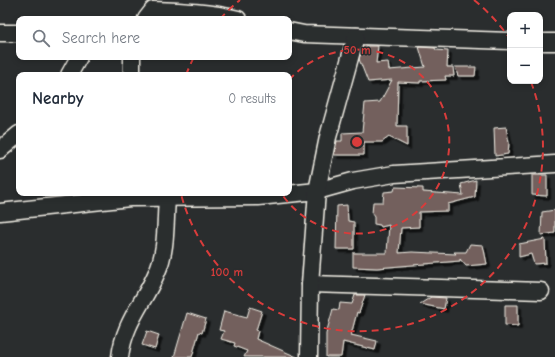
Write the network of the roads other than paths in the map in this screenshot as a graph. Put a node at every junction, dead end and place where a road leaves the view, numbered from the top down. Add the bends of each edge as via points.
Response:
1 (152, 10) edge
2 (227, 16) edge
3 (292, 32) edge
4 (0, 33) edge
5 (16, 33) edge
6 (356, 36) junction
7 (507, 42) edge
8 (543, 42) edge
9 (555, 42) edge
10 (77, 60) edge
11 (132, 60) edge
12 (71, 72) edge
13 (132, 72) edge
14 (16, 137) edge
15 (0, 150) edge
16 (555, 164) edge
17 (317, 191) junction
18 (292, 194) edge
19 (130, 196) edge
20 (268, 196) edge
21 (167, 199) junction
22 (0, 212) edge
23 (310, 284) junction
24 (541, 291) dead end
25 (120, 357) edge
26 (309, 357) edge

1 - 2 street via 190,11
3 - 6 street
4 - 5 street
6 - 7 street
6 - 17 street via 328,137
8 - 9 street
10 - 12 street
11 - 13 street
14 - 15 street
16 - 17 street via 394,174 353,181
17 - 18 street
17 - 23 street
19 - 21 street
19 - 22 street
20 - 21 street
21 - 25 street via 163,251 159,265 126,328
23 - 24 street
23 - 26 street

